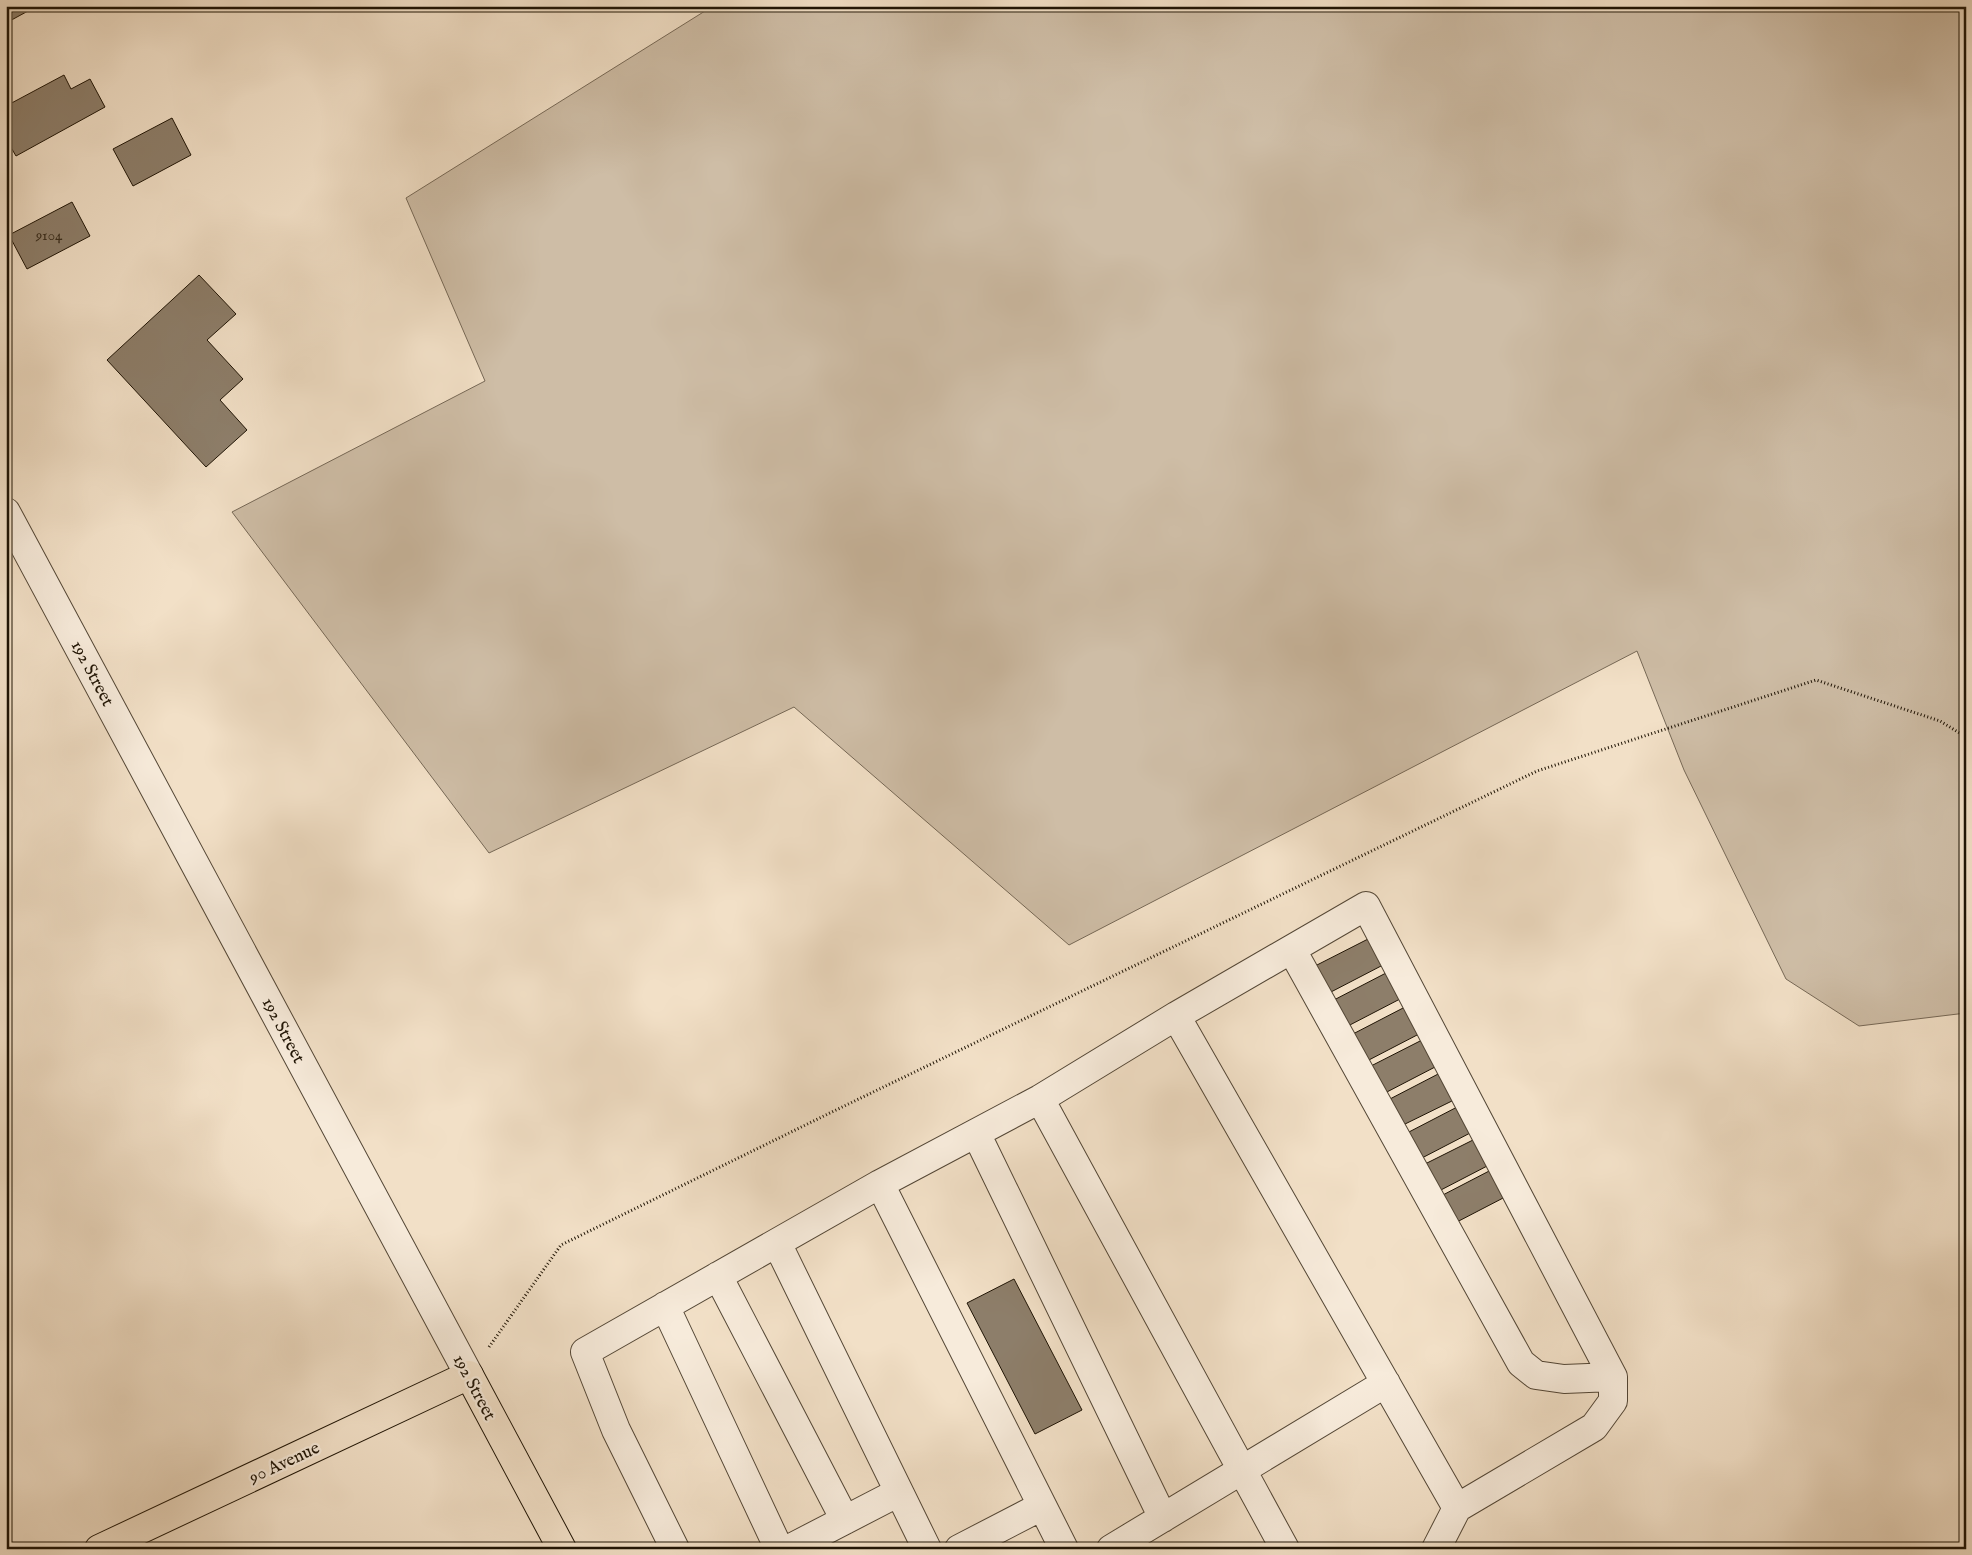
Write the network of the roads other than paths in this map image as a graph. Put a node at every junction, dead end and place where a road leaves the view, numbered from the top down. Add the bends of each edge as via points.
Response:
1 (6, 512) edge
2 (1292, 950) junction
3 (1176, 1016) junction
4 (1040, 1099) junction
5 (976, 1133) junction
6 (880, 1184) junction
7 (777, 1242) junction
8 (718, 1276) junction
9 (665, 1306) junction
10 (469, 1375) junction
11 (1613, 1377) junction
12 (1386, 1383) junction
13 (1242, 1470) junction
14 (899, 1492) junction
15 (1042, 1506) junction
16 (1457, 1508) junction
17 (1163, 1518) junction
18 (844, 1520) junction
19 (99, 1549) edge
20 (562, 1549) edge
21 (675, 1549) edge
22 (778, 1549) edge
23 (789, 1549) edge
24 (927, 1549) edge
25 (959, 1549) edge
26 (1064, 1549) edge
27 (1111, 1549) edge
28 (1285, 1549) edge
29 (1436, 1549) edge

1 - 10 street, 192 Street
2 - 3 street
2 - 11 street via 1521,1363 1536,1376 1564,1379
2 - 11 street via 1366,906
3 - 4 street
3 - 12 street
4 - 5 street
4 - 13 street
5 - 6 street
5 - 17 street
6 - 7 street
6 - 15 street
7 - 8 street
7 - 14 street
8 - 9 street
8 - 18 street
9 - 21 street via 585,1352 616,1430
9 - 22 street
10 - 19 main road, 90 Avenue
10 - 20 main road, 192 Street
11 - 16 street via 1613,1401 1594,1427
12 - 13 street
12 - 16 street
13 - 17 street
13 - 28 street
14 - 18 street
14 - 24 street
15 - 25 street
15 - 26 street
16 - 29 street
17 - 27 street
18 - 23 street

